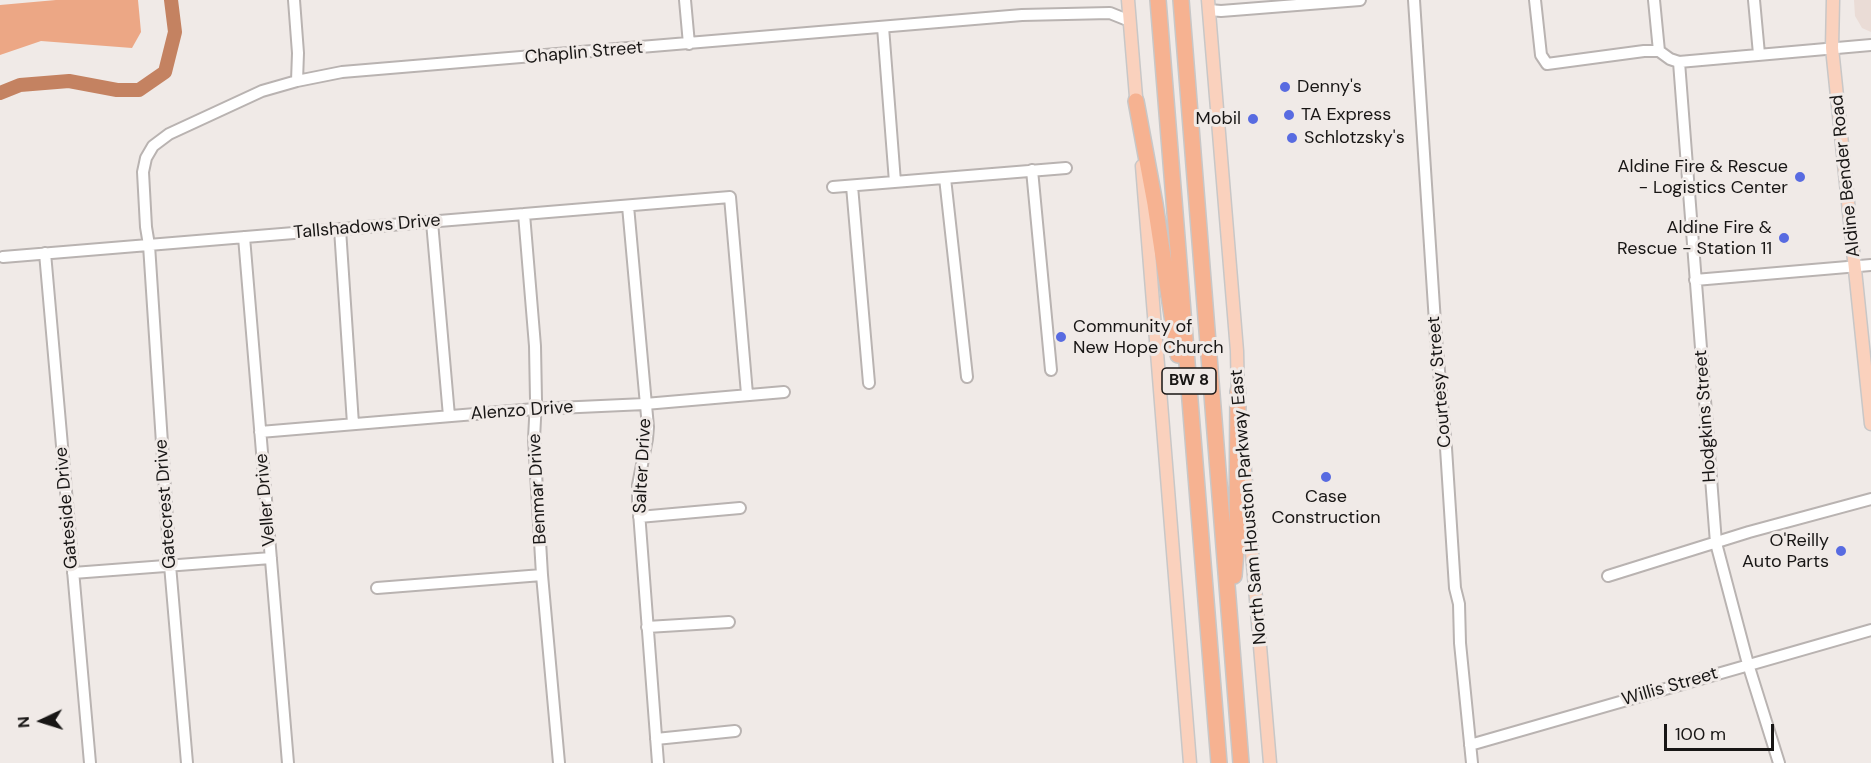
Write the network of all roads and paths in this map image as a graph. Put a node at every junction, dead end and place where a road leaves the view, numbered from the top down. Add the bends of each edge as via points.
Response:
1 (294, 0) edge
2 (684, 0) edge
3 (1128, 0) edge
4 (1158, 0) edge
5 (1181, 0) edge
6 (1360, 0) edge
7 (1414, 0) edge
8 (1535, 0) edge
9 (1654, 0) edge
10 (1754, 0) edge
11 (1833, 0) edge
12 (1208, 5) edge
13 (1130, 21) junction
14 (883, 27) junction
15 (688, 44) junction
16 (1871, 45) edge
17 (1832, 48) junction
18 (1659, 51) junction
19 (1759, 54) junction
20 (1679, 62) junction
21 (297, 81) junction
22 (1136, 101) junction
23 (1066, 168) dead end
24 (1032, 170) junction
25 (945, 178) junction
26 (896, 182) junction
27 (852, 186) junction
28 (833, 187) dead end
29 (628, 206) junction
30 (524, 214) junction
31 (432, 222) junction
32 (340, 229) junction
33 (244, 237) junction
34 (149, 245) junction
35 (45, 254) junction
36 (3, 257) dead end
37 (1871, 265) edge
38 (1855, 266) junction
39 (1695, 280) junction
40 (1051, 370) dead end
41 (967, 377) dead end
42 (869, 383) dead end
43 (1238, 391) junction
44 (784, 392) dead end
45 (747, 394) junction
46 (645, 404) junction
47 (535, 409) junction
48 (449, 416) junction
49 (353, 424) junction
50 (1871, 424) edge
51 (260, 432) junction
52 (1871, 498) edge
53 (740, 508) dead end
54 (639, 517) junction
55 (1716, 543) junction
56 (271, 558) junction
57 (170, 565) junction
58 (73, 573) junction
59 (542, 575) junction
60 (1608, 576) dead end
61 (377, 588) dead end
62 (729, 622) dead end
63 (1209, 623) junction
64 (1230, 624) junction
65 (647, 627) junction
66 (1871, 630) edge
67 (1748, 664) junction
68 (735, 731) dead end
69 (656, 739) junction
70 (1470, 745) junction
71 (90, 763) edge
72 (187, 763) edge
73 (288, 763) edge
74 (559, 763) edge
75 (658, 763) edge
76 (1190, 763) edge
77 (1219, 763) edge
78 (1241, 763) edge
79 (1270, 763) edge
80 (1472, 763) edge
81 (1779, 763) edge

1 - 21 street
2 - 15 street
3 - 13 main road
4 - 63 highway, BW 8
5 - 64 highway, North Sam Houston Parkway East / BW 8
6 - 12 street via 1221,11
7 - 70 street, Courtesy Street via 1432,284
8 - 18 street via 1541,55 1547,64
9 - 18 street
10 - 19 street
11 - 17 main road, Aldine Bender Road
12 - 43 main road, North Sam Houston Parkway East
13 - 14 street, Chaplin Street via 1110,13 1022,15
13 - 22 main road
14 - 15 street, Chaplin Street
14 - 26 street
15 - 21 street, Chaplin Street via 342,72
16 - 17 street
17 - 19 street
17 - 38 main road, Aldine Bender Road
18 - 20 street
19 - 20 street
20 - 39 street, Hodgkins Street
21 - 34 street, Chaplin Street via 262,91 169,134 153,146 143,172
22 - 63 highway via 1177,349
22 - 76 main road
23 - 24 street
24 - 25 street
24 - 40 street
25 - 26 street
25 - 41 street
26 - 27 street
27 - 28 street
27 - 42 street
29 - 30 street, Tallshadows Drive
29 - 45 street, Tallshadows Drive via 730,197
29 - 46 street, Salter Drive
30 - 31 street, Tallshadows Drive
30 - 47 street, Benmar Drive via 535,346
31 - 32 street, Tallshadows Drive
31 - 48 street
32 - 33 street, Tallshadows Drive
32 - 49 street
33 - 34 street, Tallshadows Drive
33 - 51 street, Veller Drive
34 - 35 street, Tallshadows Drive
34 - 57 street, Gatecrest Drive
35 - 36 street, Tallshadows Drive
35 - 58 street, Gateside Drive
37 - 38 street
38 - 39 street
38 - 50 main road, Aldine Bender Road
39 - 55 street, Hodgkins Street
43 - 64 highway via 1237,537
43 - 79 main road, North Sam Houston Parkway East
44 - 45 street, Alenzo Drive
45 - 46 street, Alenzo Drive
46 - 47 street, Alenzo Drive
46 - 54 street, Salter Drive via 647,440 638,485
47 - 48 street, Alenzo Drive
47 - 59 street, Benmar Drive
48 - 49 street, Alenzo Drive
49 - 51 street, Alenzo Drive
51 - 56 street, Veller Drive
52 - 55 street
53 - 54 street
54 - 65 street, Salter Drive
55 - 60 street
55 - 67 street, Hodgkins Street
56 - 57 street
56 - 73 street, Veller Drive
57 - 58 street
57 - 72 street, Gatecrest Drive
58 - 71 street, Gateside Drive
59 - 61 street
59 - 74 street, Benmar Drive
62 - 65 street
63 - 77 highway, BW 8
64 - 78 highway, North Sam Houston Parkway East / BW 8
65 - 69 street, Salter Drive
66 - 67 street, Willis Street
67 - 70 street, Willis Street
67 - 81 street, Hodgkins Street
68 - 69 street
69 - 75 street, Salter Drive
70 - 80 street, Courtesy Street

